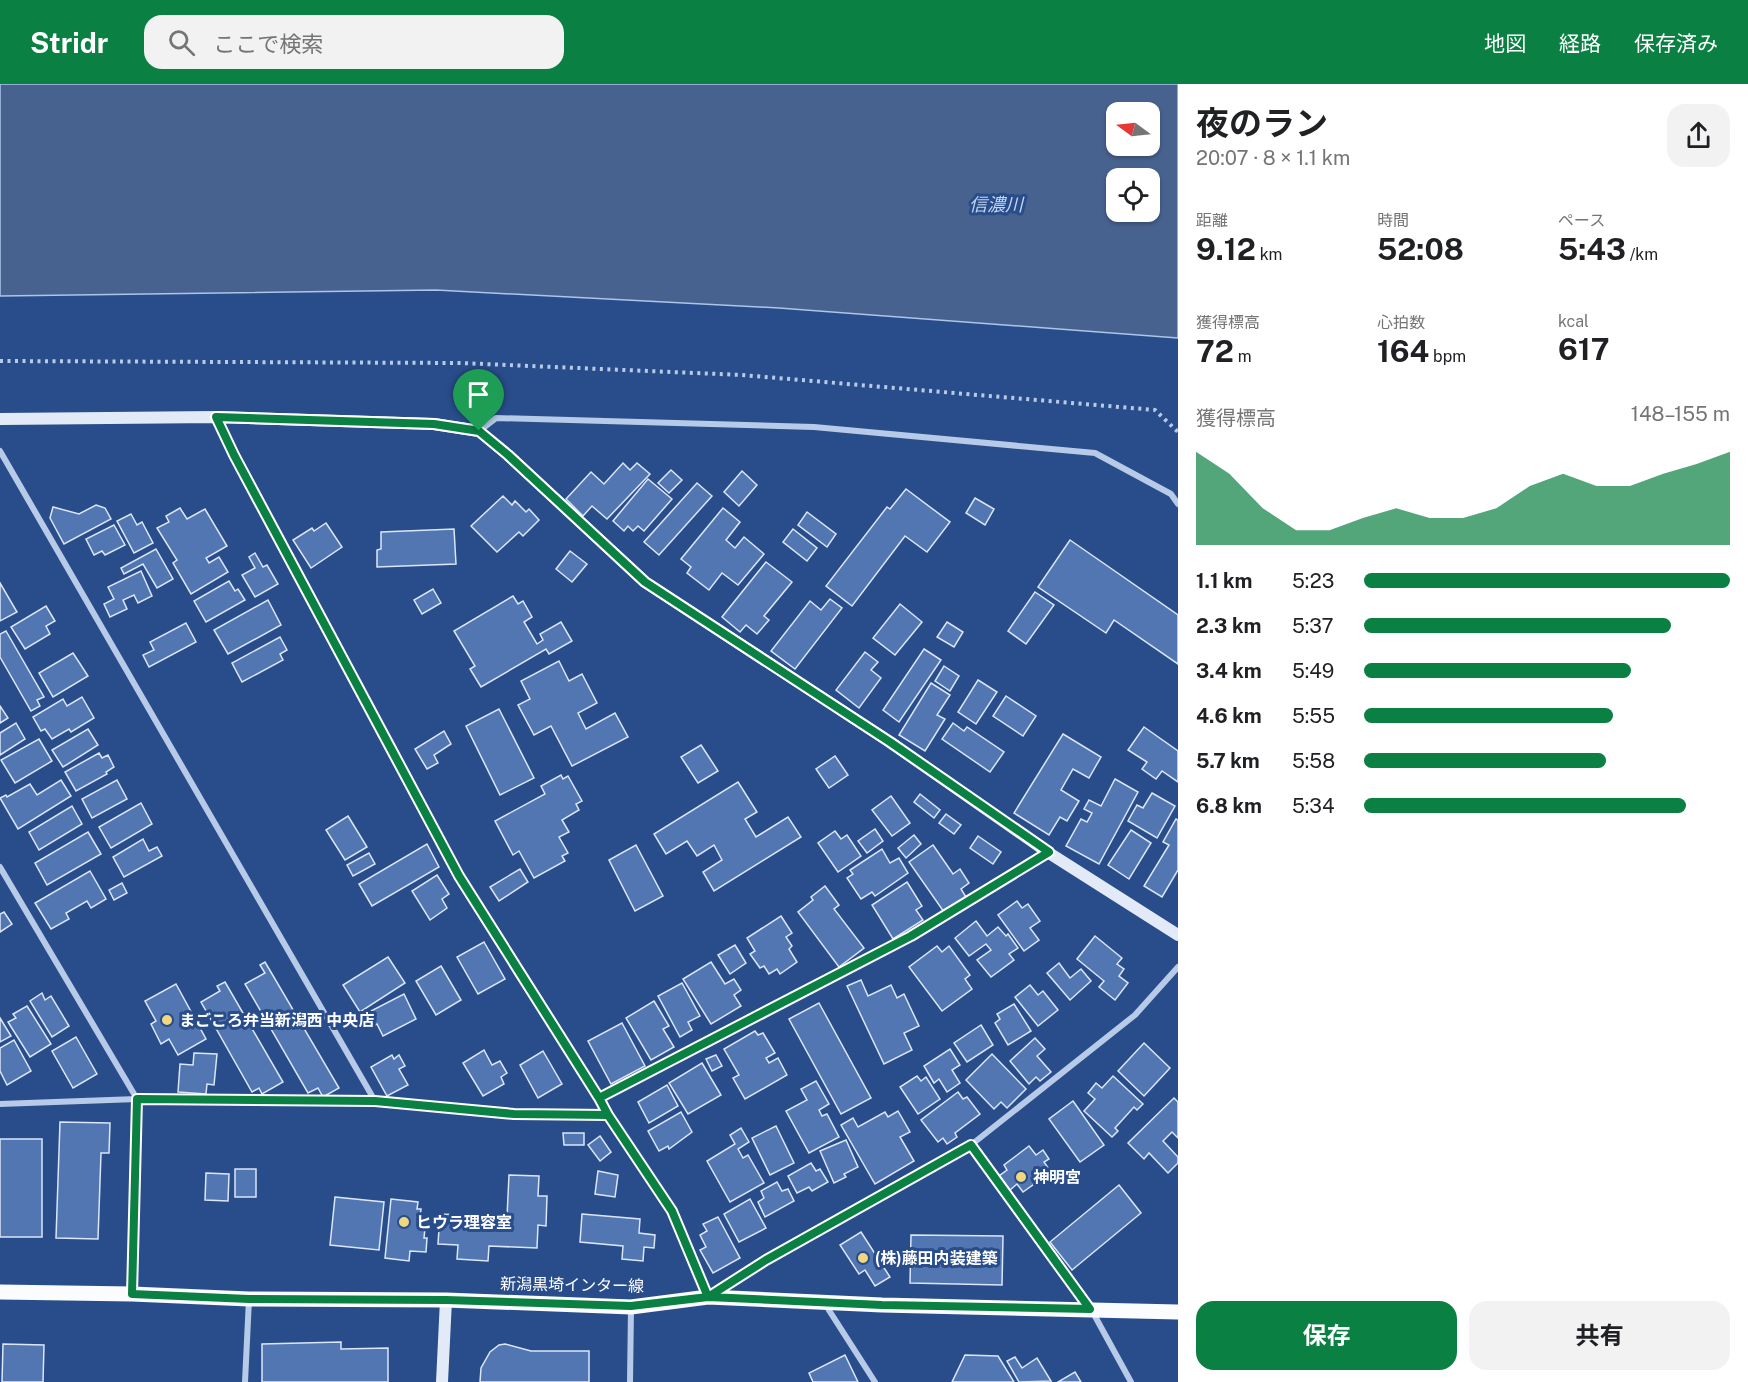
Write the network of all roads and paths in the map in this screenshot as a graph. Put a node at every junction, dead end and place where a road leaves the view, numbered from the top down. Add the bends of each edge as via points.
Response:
1 (0, 361) edge
2 (216, 417) junction
3 (0, 419) edge
4 (479, 431) junction
5 (1178, 432) edge
6 (0, 451) edge
7 (1178, 504) edge
8 (1049, 852) junction
9 (0, 867) edge
10 (1178, 935) edge
11 (1178, 967) edge
12 (599, 1098) junction
13 (137, 1099) junction
14 (375, 1101) junction
15 (0, 1104) edge
16 (608, 1115) junction
17 (971, 1145) junction
18 (0, 1292) edge
19 (132, 1294) junction
20 (708, 1297) junction
21 (249, 1299) junction
22 (446, 1300) junction
23 (825, 1303) junction
24 (631, 1306) junction
25 (1090, 1309) junction
26 (1178, 1312) edge
27 (245, 1382) edge
28 (442, 1382) edge
29 (630, 1382) edge
30 (875, 1382) edge
31 (1131, 1382) edge

1 - 5 path via 460,363 742,375 1155,410
2 - 3 street
2 - 4 street via 434,424
2 - 12 street via 459,876
4 - 7 street via 496,418 814,427 1095,453 1172,494
4 - 8 street via 645,582 890,742
6 - 14 street
8 - 10 street
8 - 12 street via 911,936
9 - 13 street
11 - 17 street via 1135,1015
12 - 16 street
13 - 14 street
13 - 15 street
13 - 19 street
14 - 16 street via 514,1114
16 - 20 street via 672,1211
17 - 20 street via 766,1260
17 - 25 street
18 - 19 main road, 新潟黒埼インター線
19 - 21 main road, 新潟黒埼インター線
20 - 23 main road, 新潟黒埼インター線
20 - 24 main road, 新潟黒埼インター線
21 - 22 main road, 新潟黒埼インター線
21 - 27 street
22 - 24 main road, 新潟黒埼インター線
22 - 28 street
23 - 25 main road, 新潟黒埼インター線
23 - 30 street
24 - 29 street
25 - 26 main road, 新潟黒埼インター線
25 - 31 street

